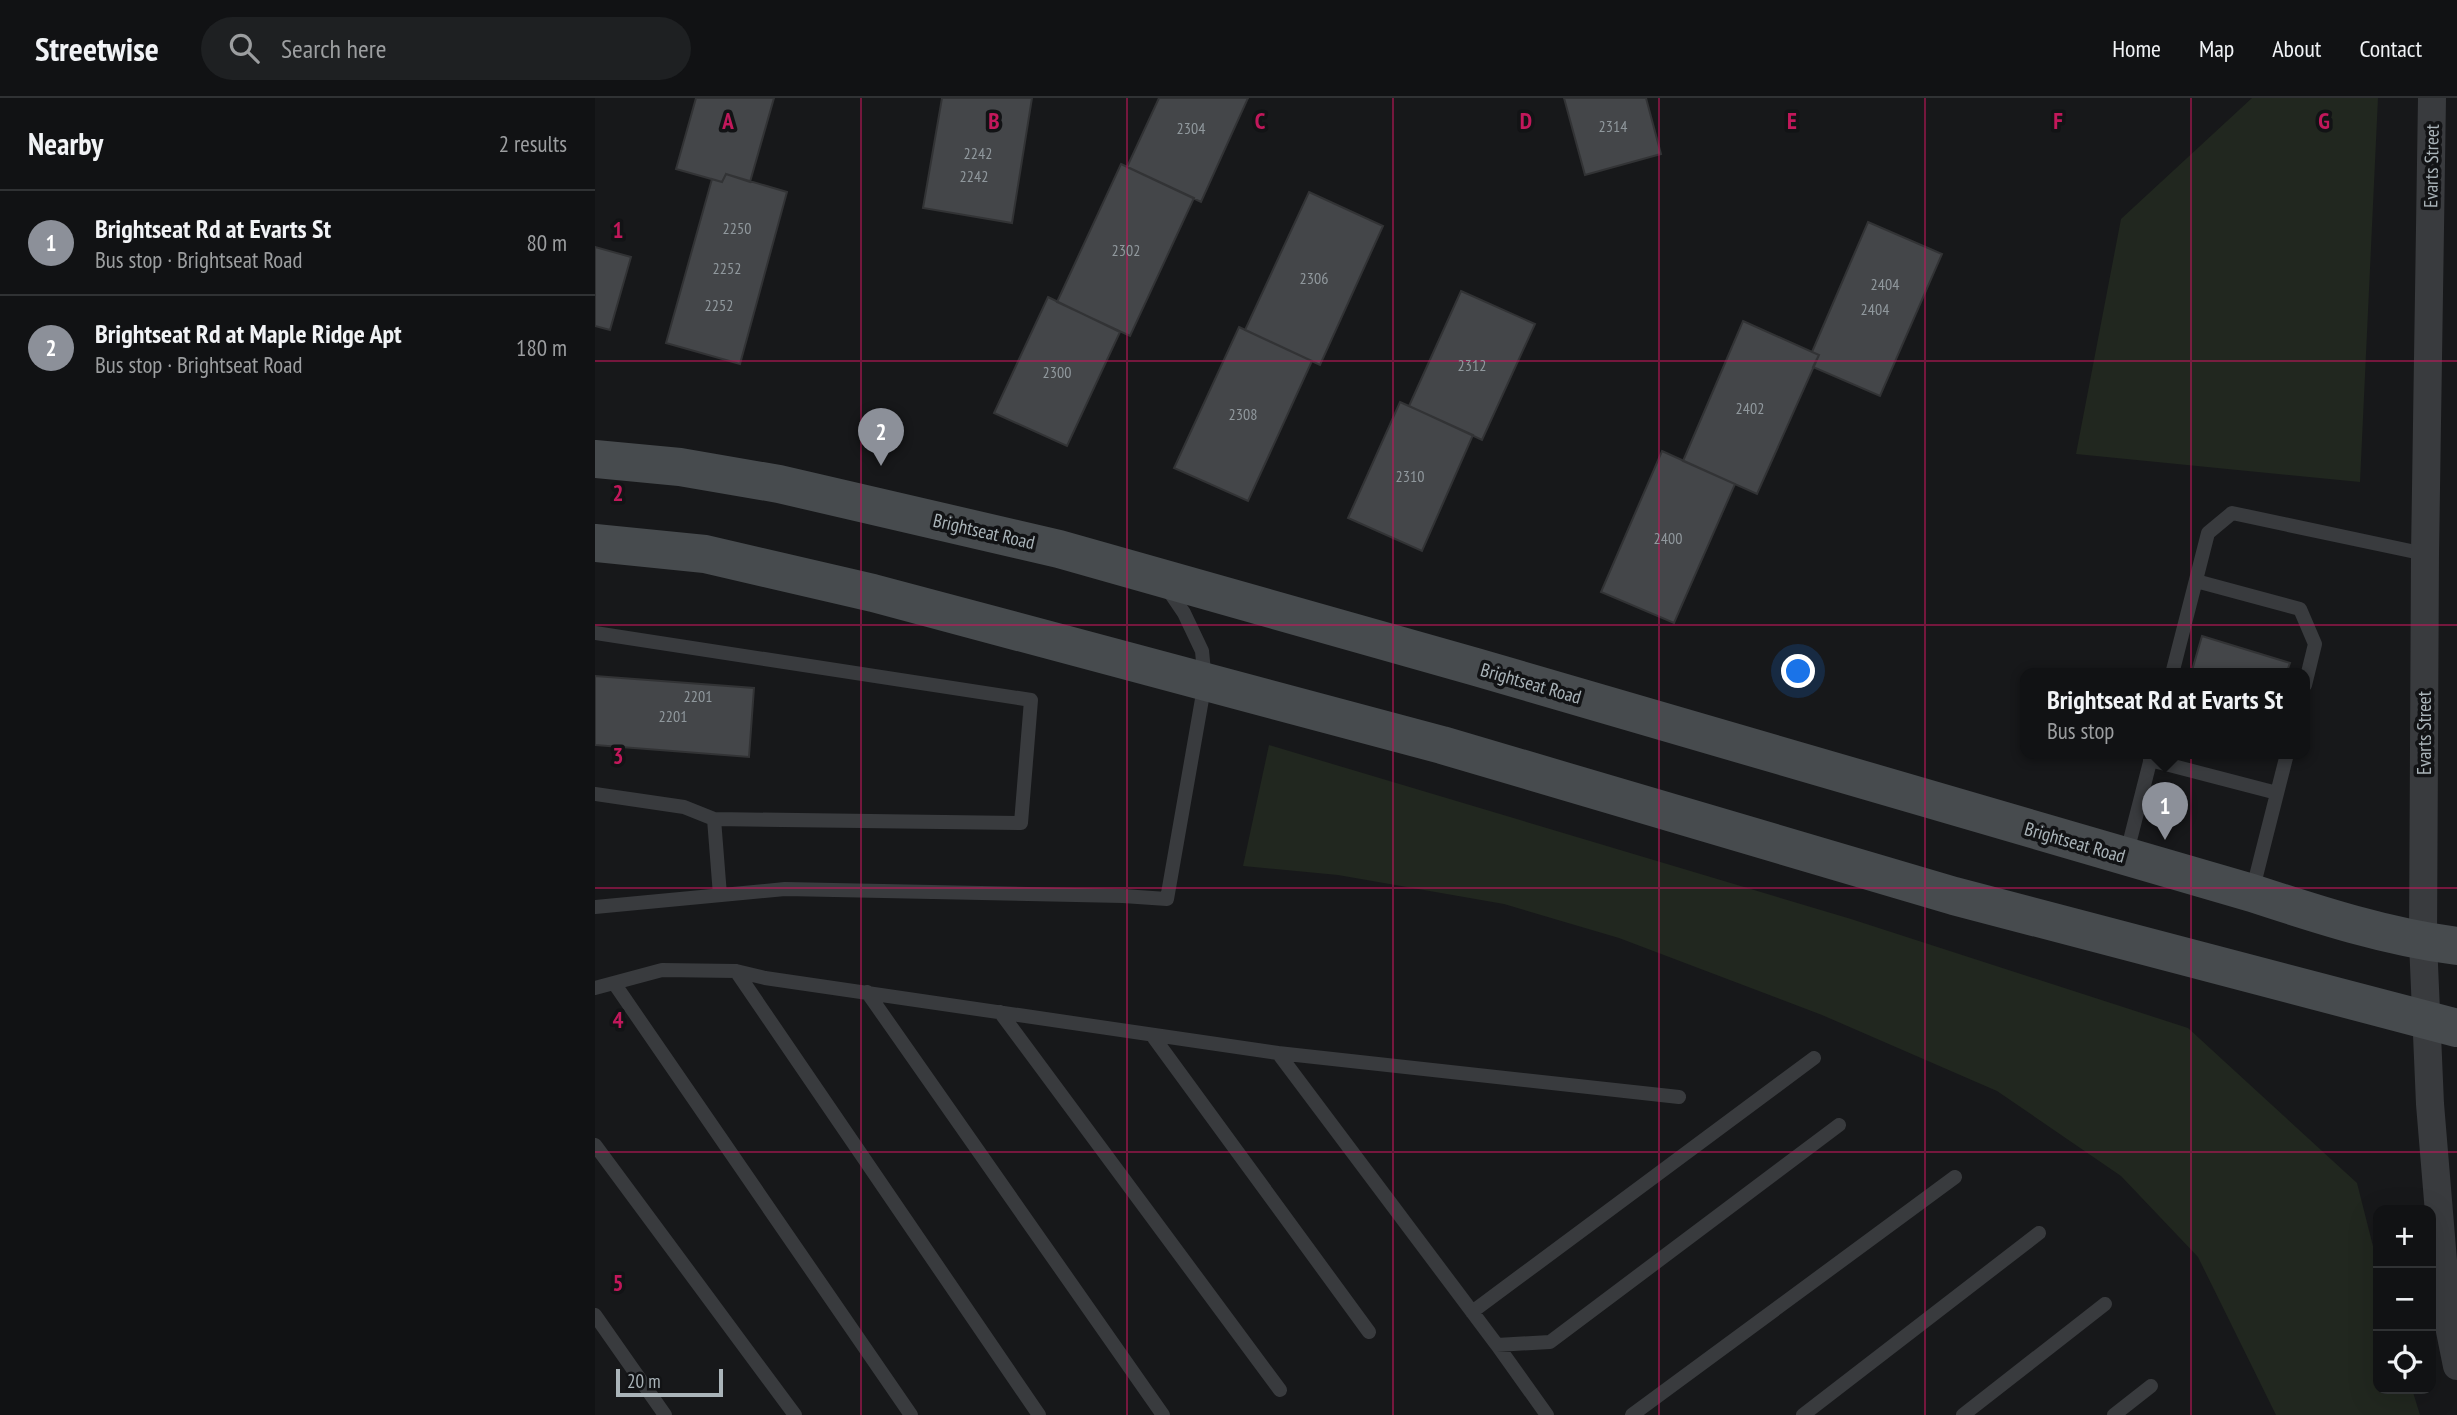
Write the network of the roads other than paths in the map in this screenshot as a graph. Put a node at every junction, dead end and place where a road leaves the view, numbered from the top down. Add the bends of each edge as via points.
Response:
1 (2432, 98) edge
2 (595, 459) edge
3 (595, 543) edge
4 (2425, 554) junction
5 (1161, 578) junction
6 (2196, 581) junction
7 (595, 633) edge
8 (2174, 668) edge
9 (2309, 668) edge
10 (1205, 682) junction
11 (2150, 759) edge
12 (2158, 759) edge
13 (2286, 759) edge
14 (2277, 793) junction
15 (595, 794) edge
16 (714, 819) junction
17 (2125, 857) junction
18 (2252, 893) junction
19 (720, 895) junction
20 (595, 907) edge
21 (2440, 944) edge
22 (736, 971) junction
23 (614, 983) junction
24 (595, 988) edge
25 (867, 992) junction
26 (1000, 1012) junction
27 (2442, 1024) edge
28 (1152, 1034) junction
29 (1279, 1053) junction
30 (1814, 1058) dead end
31 (1679, 1097) dead end
32 (1839, 1125) dead end
33 (595, 1145) edge
34 (1955, 1177) dead end
35 (2039, 1233) dead end
36 (2105, 1304) dead end
37 (1472, 1312) junction
38 (595, 1315) edge
39 (1369, 1332) dead end
40 (1497, 1345) junction
41 (2457, 1366) edge
42 (2151, 1386) dead end
43 (1280, 1390) dead end
44 (665, 1415) edge
45 (795, 1415) edge
46 (911, 1415) edge
47 (1039, 1415) edge
48 (1163, 1415) edge
49 (1547, 1415) edge
50 (1632, 1415) edge
51 (1803, 1415) edge
52 (1963, 1415) edge
53 (2114, 1415) edge

1 - 4 street, Evarts Street
2 - 5 street, Brightseat Road via 680,467 779,484 1059,549
3 - 10 street via 717,557 873,593
4 - 6 lane via 2232,513 2208,533
4 - 21 street, Evarts Street
5 - 10 lane via 1202,651
5 - 17 street, Brightseat Road
6 - 8 lane
6 - 9 lane via 2300,609 2315,644
7 - 16 lane via 1031,700 1021,823
10 - 19 lane via 1167,900 785,889
10 - 27 street via 1442,745 1954,896
11 - 17 lane
12 - 14 lane
13 - 14 lane
14 - 18 lane
15 - 16 lane via 684,807
16 - 19 lane
17 - 18 street, Brightseat Road
18 - 21 street, Brightseat Road via 2325,917
19 - 20 lane
21 - 27 street, Evarts Street
22 - 23 lane via 661,970
22 - 25 lane
22 - 47 lane
23 - 24 lane
23 - 46 lane
25 - 26 lane
25 - 48 lane
26 - 28 lane
26 - 43 lane
27 - 41 street, Evarts Street via 2430,1104 2448,1321
28 - 29 lane
28 - 39 lane
29 - 31 lane
29 - 37 lane
30 - 37 lane
32 - 40 lane via 1550,1342
33 - 45 lane
34 - 50 lane
35 - 51 lane
36 - 52 lane
37 - 40 lane
38 - 44 lane
40 - 49 lane
42 - 53 lane

